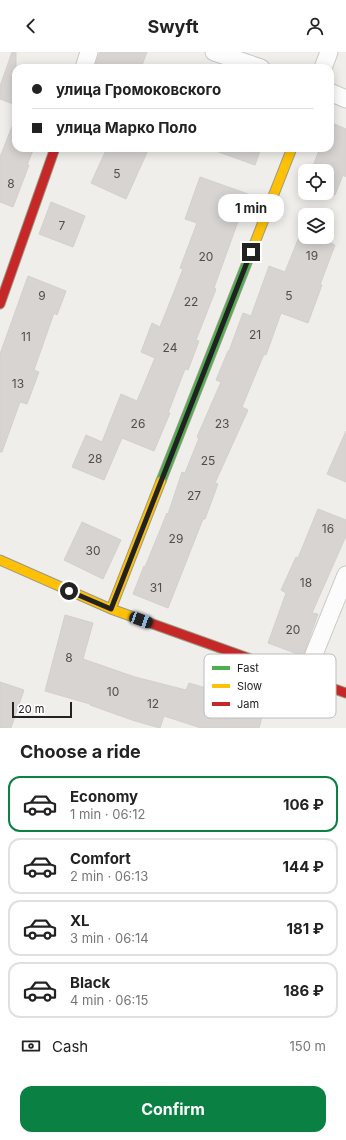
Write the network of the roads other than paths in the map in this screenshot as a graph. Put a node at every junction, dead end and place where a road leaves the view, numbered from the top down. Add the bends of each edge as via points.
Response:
1 (89, 52) edge
2 (214, 52) edge
3 (329, 52) edge
4 (85, 64) edge
5 (249, 64) edge
6 (324, 64) edge
7 (334, 94) edge
8 (346, 98) edge
9 (54, 152) edge
10 (290, 152) edge
11 (0, 304) edge
12 (0, 560) edge
13 (346, 575) edge
14 (111, 609) junction
15 (235, 654) edge
16 (314, 654) edge
17 (336, 690) edge
18 (346, 693) edge

1 - 4 street
2 - 5 street
3 - 6 street
7 - 8 street
9 - 11 street
10 - 14 street
12 - 14 street
13 - 16 street
14 - 15 street
17 - 18 street

